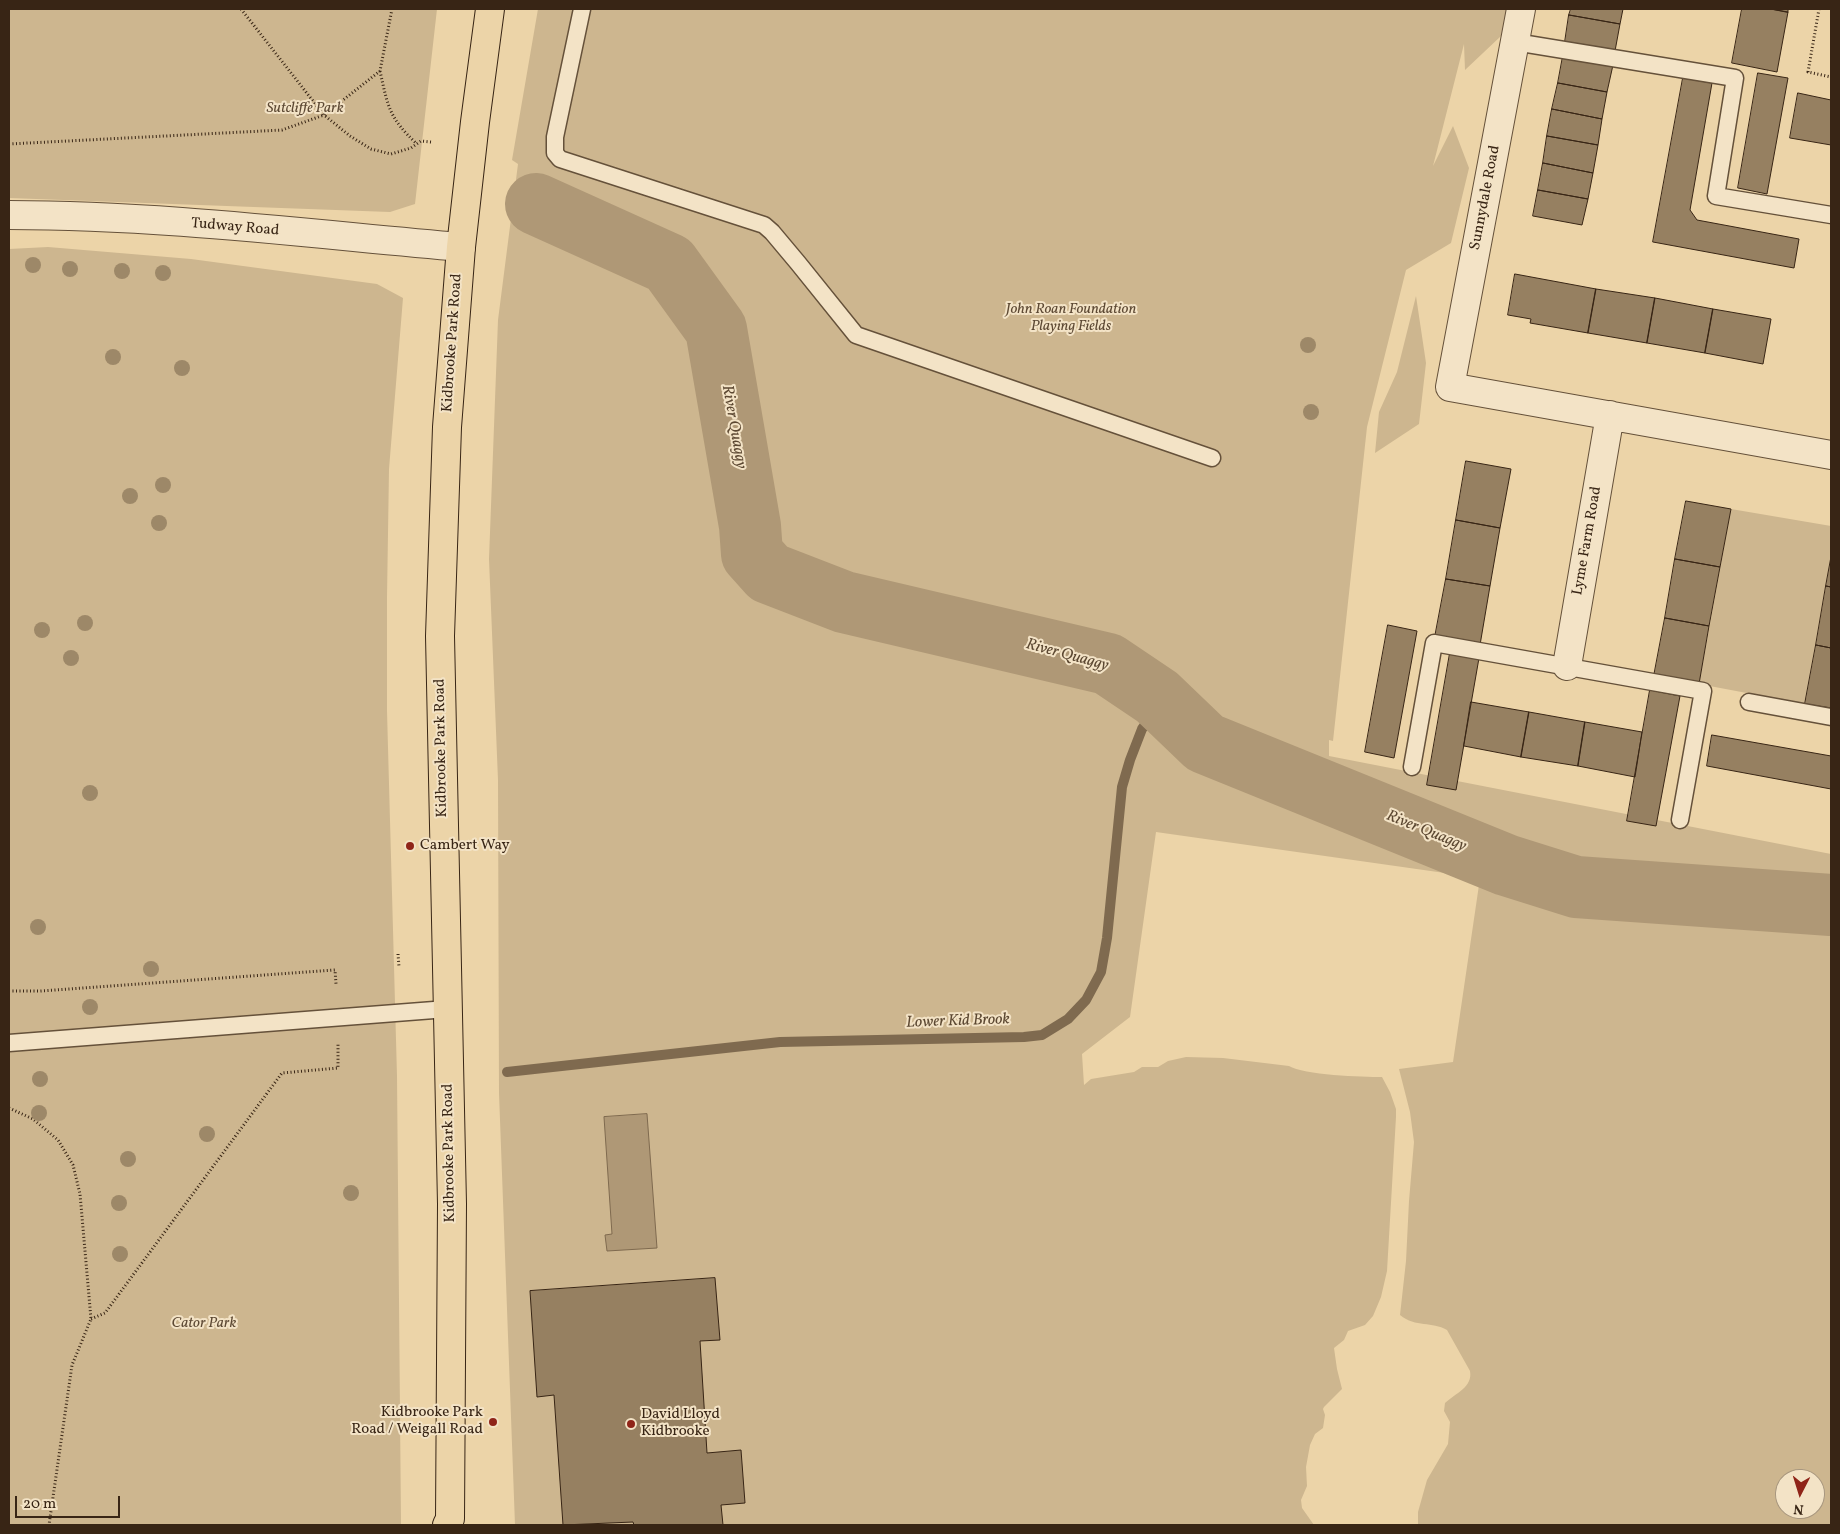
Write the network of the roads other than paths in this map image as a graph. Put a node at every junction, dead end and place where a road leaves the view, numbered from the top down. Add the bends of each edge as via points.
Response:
1 (490, 9) edge
2 (582, 9) edge
3 (1521, 9) edge
4 (1515, 42) junction
5 (9, 215) edge
6 (1831, 215) edge
7 (461, 247) junction
8 (1610, 415) junction
9 (1831, 455) edge
10 (1212, 458) dead end
11 (1566, 666) junction
12 (1749, 702) dead end
13 (1831, 717) edge
14 (1412, 767) dead end
15 (1680, 820) dead end
16 (447, 1009) junction
17 (9, 1043) edge
18 (451, 1523) edge

1 - 7 highway, Kidbrooke Park Road
2 - 10 lane via 555,137 555,153 560,159 764,225 856,335
3 - 4 street, Sunnydale Road
4 - 6 lane via 1735,78 1716,196
4 - 8 street, Sunnydale Road via 1450,386
5 - 7 street, Tudway Road via 60,215 206,225
7 - 16 highway, Kidbrooke Park Road via 447,427 440,636
8 - 9 street
8 - 11 street, Lyme Farm Road
11 - 14 lane via 1434,643
11 - 15 lane via 1703,691
12 - 13 lane
16 - 17 lane
16 - 18 highway, Kidbrooke Park Road via 452,1204

